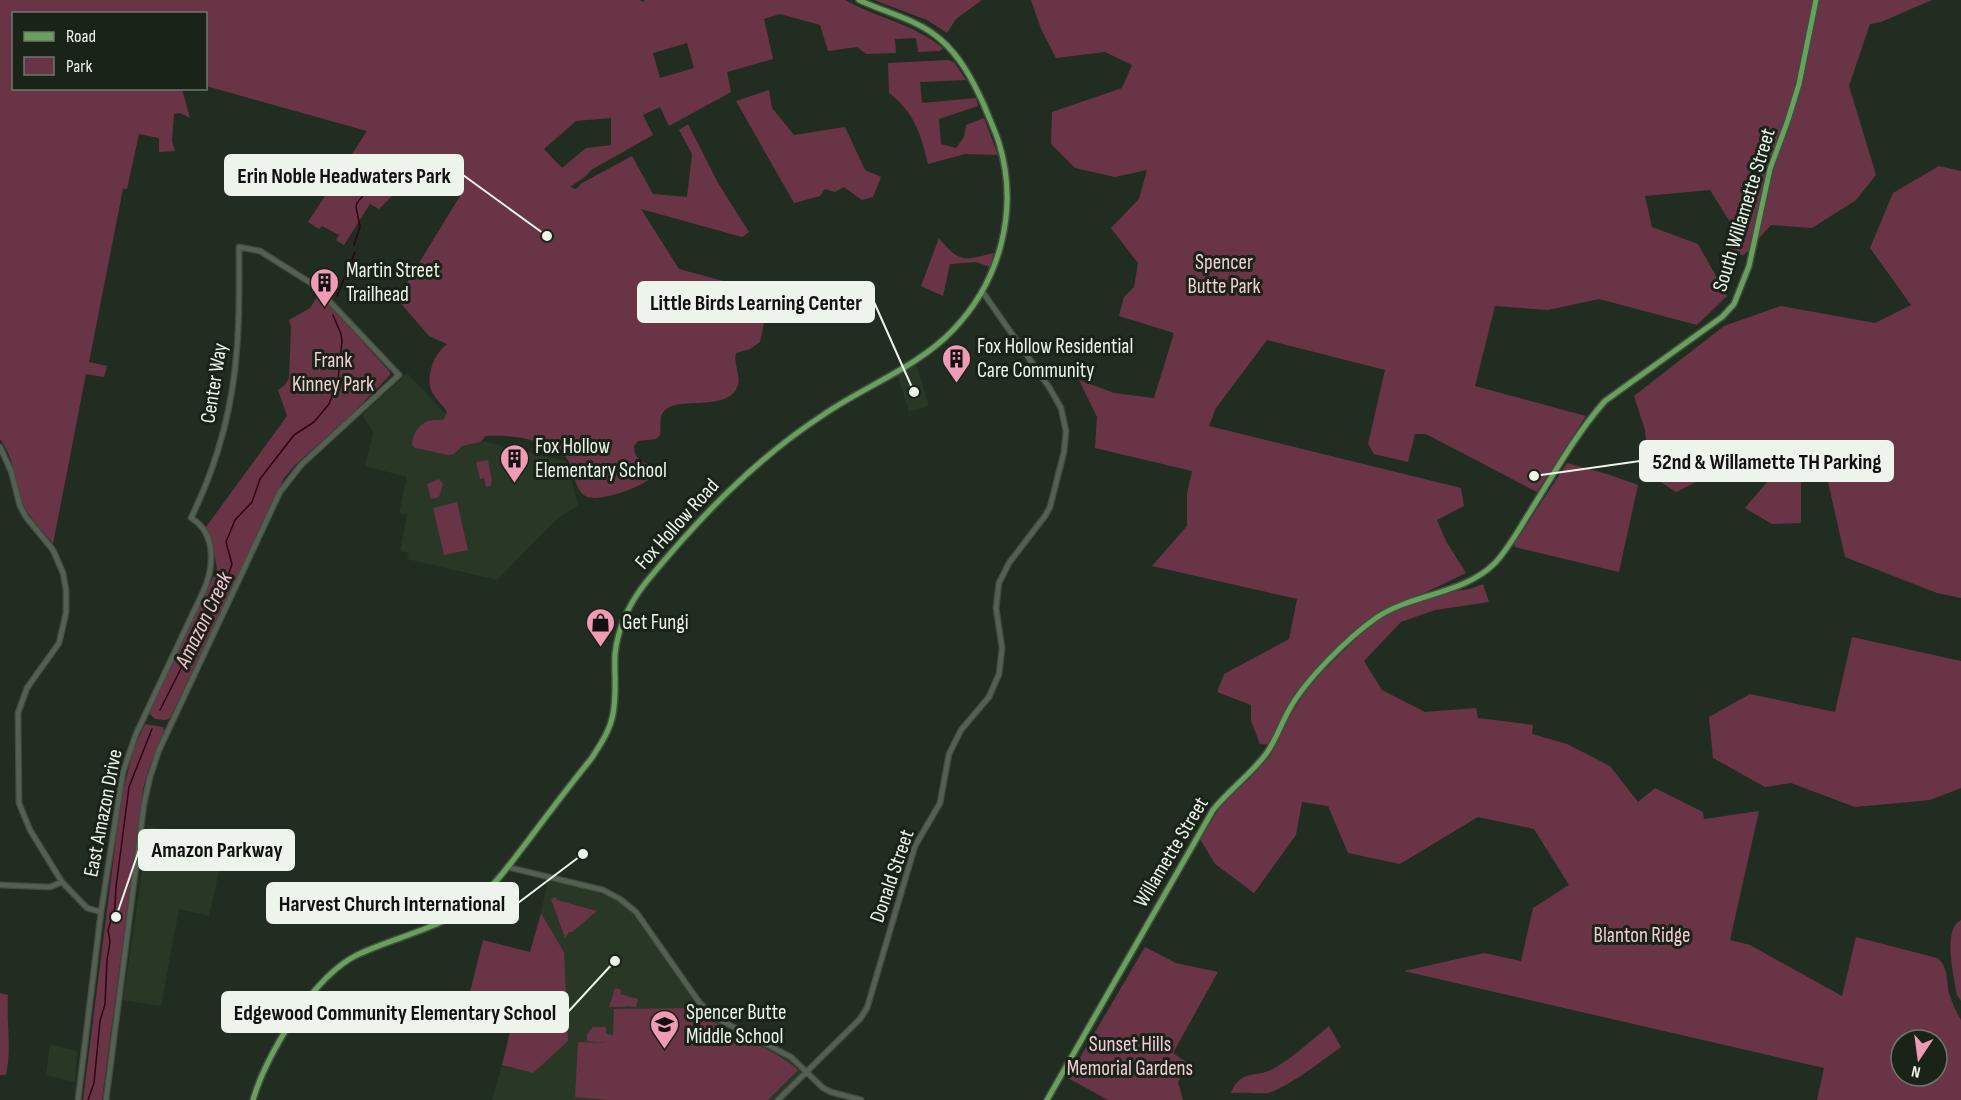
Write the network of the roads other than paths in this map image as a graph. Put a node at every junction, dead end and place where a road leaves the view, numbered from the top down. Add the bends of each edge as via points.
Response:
1 (859, 0) edge
2 (1816, 0) edge
3 (982, 291) junction
4 (0, 447) edge
5 (1543, 493) joint
6 (190, 518) joint
7 (507, 867) junction
8 (62, 882) junction
9 (0, 885) edge
10 (101, 912) junction
11 (807, 1071) junction
12 (78, 1100) edge
13 (106, 1100) edge
14 (253, 1100) edge
15 (778, 1100) edge
16 (861, 1100) edge
17 (1047, 1100) edge

1 - 3 main road, Fox Hollow Road via 922,26 942,40 970,76 990,118 1003,156 1008,207 1000,252
2 - 5 main road, South Willamette Street via 1794,102 1770,169 1749,266 1734,304 1722,317 1605,401
3 - 7 main road, Fox Hollow Road via 954,329 928,352 824,413 760,461 722,496 646,582 620,630 615,654 613,715 603,741
3 - 11 street, Donald Street via 1061,408 1066,431 1064,452 1050,507 999,583 999,674 989,696 961,730 949,754 940,803 915,846 867,1008
4 - 8 street via 26,517 53,550 65,582 67,606 61,637 24,695 16,731 21,811
5 - 17 main road, Willamette Street via 1488,569 1471,581 1383,613 1308,681 1267,752 1213,810
6 - 10 street, East Amazon Drive via 199,524 208,540 211,573 129,753
6 - 13 street, Center Way via 215,460 229,407 237,347 239,247 260,251 314,285 399,375 301,465 280,492 159,750 144,804
7 - 11 street via 594,887 620,898 636,912 706,1010 725,1024 791,1056
7 - 14 main road, Fox Hollow Road via 481,897 452,918 359,954 328,974 298,1012 269,1061
8 - 9 street via 50,887
8 - 10 street via 87,908
10 - 12 street, East Amazon Drive
11 - 15 street, Donald Street
11 - 16 street via 823,1088

